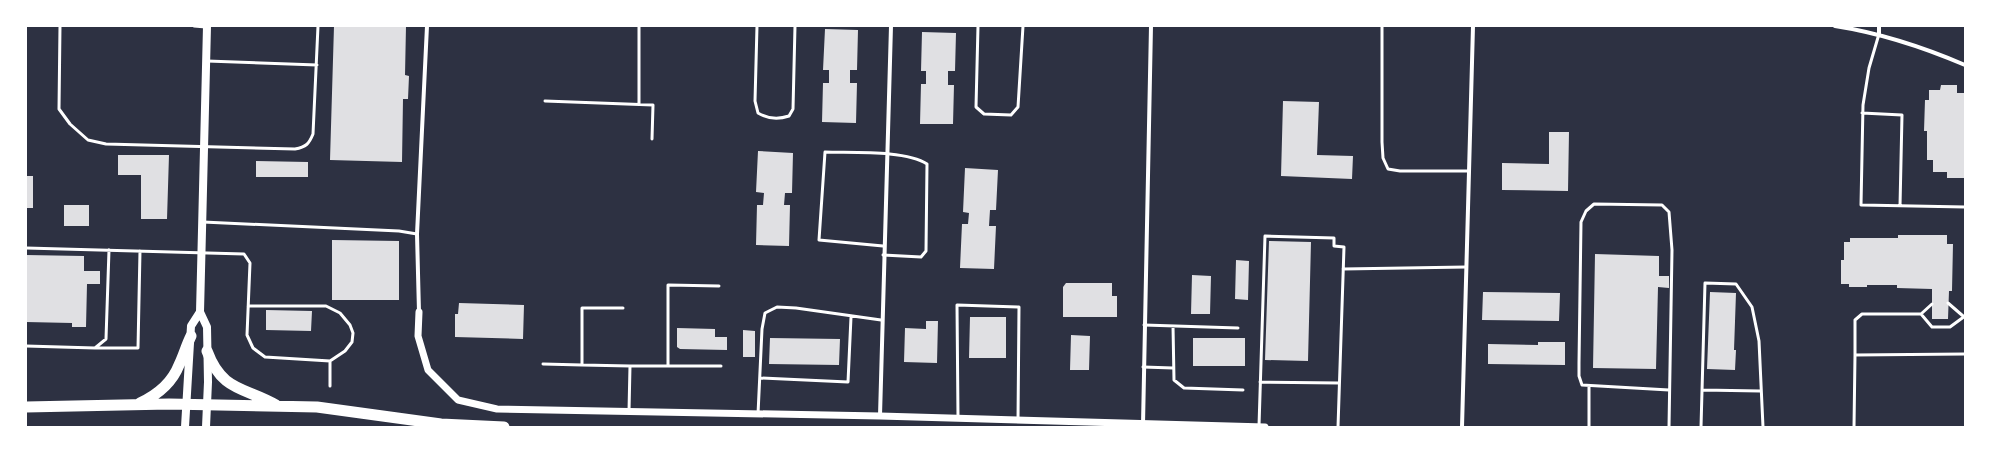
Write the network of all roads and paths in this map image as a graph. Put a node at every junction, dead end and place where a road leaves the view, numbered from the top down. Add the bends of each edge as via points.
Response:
1 (60, 26) edge
2 (194, 26) edge
3 (207, 26) edge
4 (318, 26) edge
5 (427, 26) edge
6 (639, 26) edge
7 (757, 26) edge
8 (795, 26) edge
9 (891, 26) edge
10 (978, 26) edge
11 (1023, 26) edge
12 (1151, 26) edge
13 (1382, 26) edge
14 (1473, 26) edge
15 (1834, 26) edge
16 (1879, 26) edge
17 (1879, 34) junction
18 (206, 61) junction
19 (317, 65) junction
20 (1965, 65) edge
21 (545, 101) dead end
22 (639, 104) junction
23 (1862, 113) junction
24 (652, 139) dead end
25 (204, 145) junction
26 (887, 154) junction
27 (1468, 171) junction
28 (1900, 206) junction
29 (1965, 207) edge
30 (203, 222) junction
31 (417, 234) junction
32 (884, 246) junction
33 (26, 248) edge
34 (109, 250) junction
35 (140, 251) junction
36 (202, 253) junction
37 (883, 255) junction
38 (1466, 267) junction
39 (1343, 270) junction
40 (719, 286) dead end
41 (1948, 303) dead end
42 (1932, 304) dead end
43 (248, 306) junction
44 (623, 308) dead end
45 (200, 312) junction
46 (418, 312) joint
47 (1921, 314) junction
48 (1964, 316) edge
49 (851, 317) junction
50 (881, 320) junction
51 (1144, 326) junction
52 (1173, 326) junction
53 (1238, 328) dead end
54 (191, 336) junction
55 (26, 346) edge
56 (95, 348) junction
57 (208, 351) junction
58 (1965, 354) edge
59 (1855, 355) junction
60 (330, 361) junction
61 (543, 364) dead end
62 (582, 365) junction
63 (630, 366) junction
64 (668, 366) junction
65 (722, 366) dead end
66 (1143, 367) junction
67 (1173, 368) junction
68 (760, 378) junction
69 (1260, 382) junction
70 (1339, 383) junction
71 (330, 386) dead end
72 (1589, 386) junction
73 (1243, 390) dead end
74 (1669, 390) junction
75 (1702, 390) junction
76 (1760, 391) junction
77 (138, 404) junction
78 (186, 404) junction
79 (207, 405) junction
80 (278, 406) junction
81 (26, 407) edge
82 (628, 411) junction
83 (758, 414) junction
84 (880, 416) junction
85 (958, 419) junction
86 (1018, 420) junction
87 (1143, 424) junction
88 (185, 426) edge
89 (206, 427) edge
90 (504, 427) edge
91 (1259, 427) edge
92 (1265, 427) edge
93 (1338, 427) edge
94 (1462, 427) edge
95 (1589, 427) edge
96 (1669, 427) edge
97 (1701, 427) edge
98 (1762, 427) edge
99 (1854, 427) edge

1 - 25 lane via 59,108 70,124 88,140 106,144
2 - 3 lane
3 - 18 main road
4 - 19 lane
5 - 31 street
6 - 22 lane
7 - 8 lane via 755,101 758,113 766,118 780,119 789,116 793,109
9 - 26 street
10 - 11 lane via 976,107 984,114 1011,115 1018,107
12 - 51 street
13 - 27 lane via 1382,142 1383,158 1388,169
14 - 27 street
15 - 17 street
16 - 17 street
17 - 20 street via 1927,49
17 - 23 lane via 1869,68
18 - 19 lane
18 - 25 main road
19 - 25 lane via 313,134 310,144 295,149
21 - 22 lane
22 - 24 lane via 653,105
23 - 28 lane via 1861,205
23 - 28 lane via 1902,115
25 - 30 main road
26 - 32 street
26 - 32 lane via 825,152 819,240
26 - 37 lane via 918,158 927,164 926,251 921,257
27 - 38 street
28 - 29 lane
30 - 31 lane
30 - 36 main road
31 - 46 street
32 - 37 street
33 - 34 lane
34 - 35 lane
34 - 56 lane via 106,338
35 - 36 lane
35 - 56 lane via 138,348
36 - 43 lane via 244,254 250,262
36 - 45 main road
37 - 50 street
38 - 39 lane
38 - 94 street
39 - 69 lane via 1344,247 1334,246 1334,238 1265,236
39 - 70 lane
40 - 64 lane via 668,285
41 - 48 lane
42 - 47 lane
43 - 60 lane via 247,336 253,348 265,357
43 - 60 lane via 326,306 340,313 350,325 353,333 352,342 345,351
44 - 62 lane via 582,308
45 - 54 main road via 191,326
45 - 57 main road via 207,327
46 - 82 street via 418,336 428,370 458,400 497,409
47 - 48 lane via 1932,327 1950,327
47 - 59 lane via 1862,314 1855,320
49 - 50 lane
49 - 68 lane via 848,382
49 - 68 lane via 777,307 765,313
50 - 84 street
51 - 52 lane
51 - 66 street
52 - 53 lane
52 - 67 lane
54 - 77 highway via 171,379 156,394
54 - 78 main road
55 - 56 lane
57 - 79 main road
57 - 80 highway via 215,368 229,383
58 - 59 lane
59 - 99 lane
60 - 71 lane
61 - 62 lane
62 - 63 lane
63 - 64 lane
63 - 82 lane
64 - 65 lane
66 - 67 lane
66 - 87 street
67 - 73 lane via 1174,380 1184,388
68 - 83 lane
69 - 70 lane
69 - 91 lane
70 - 93 lane
72 - 74 lane
72 - 74 lane via 1582,385 1579,376 1581,222 1586,211 1594,204 1662,205 1669,212 1672,250
72 - 95 lane
74 - 96 lane
75 - 76 lane
75 - 76 lane via 1705,283 1736,284 1752,307 1759,341
75 - 97 lane
76 - 98 lane
77 - 78 highway
77 - 81 highway
78 - 79 highway
78 - 88 main road
79 - 80 highway
79 - 89 main road
80 - 90 highway via 340,410 441,424
82 - 83 street
83 - 84 street
84 - 85 street
85 - 86 street
85 - 86 lane via 957,305 1019,307
86 - 87 street
87 - 91 street
91 - 92 street

